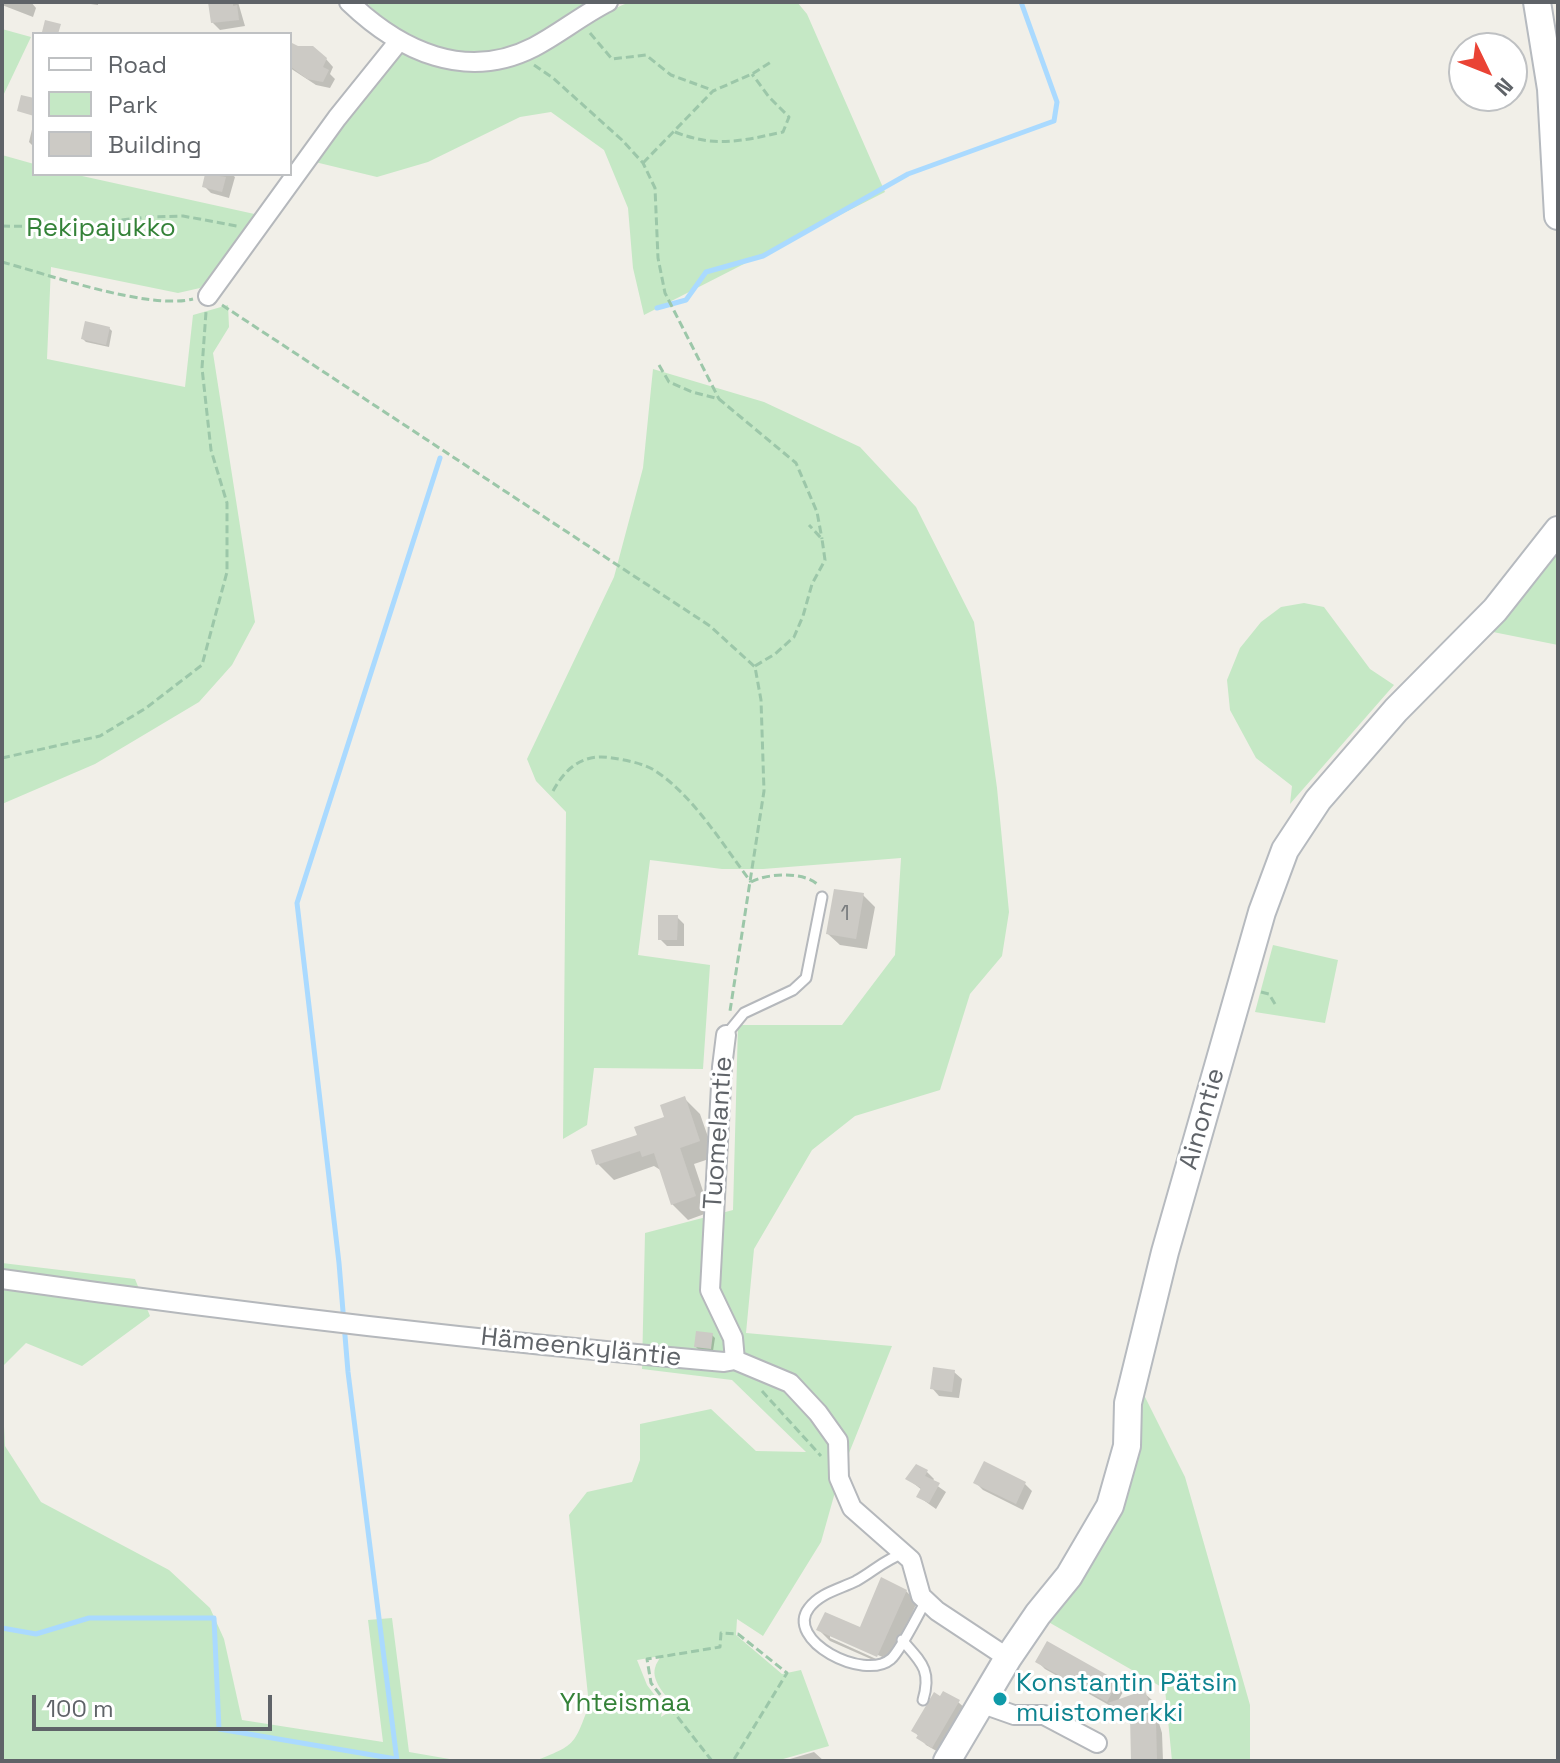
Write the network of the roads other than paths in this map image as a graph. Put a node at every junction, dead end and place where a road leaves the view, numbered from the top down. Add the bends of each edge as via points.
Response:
1 (349, 2) edge
2 (608, 2) edge
3 (1537, 2) edge
4 (399, 41) junction
5 (1558, 216) edge
6 (208, 296) road end
7 (1558, 530) edge
8 (822, 897) road end
9 (726, 1035) joint
10 (2, 1279) edge
11 (735, 1360) junction
12 (904, 1553) junction
13 (926, 1601) junction
14 (902, 1640) junction
15 (1008, 1658) junction
16 (923, 1700) dead end
17 (980, 1703) junction
18 (1097, 1743) dead end
19 (947, 1761) edge

1 - 4 street
2 - 4 street via 534,47 478,64
3 - 5 street via 1551,89
4 - 6 street
7 - 15 street, Ainontie via 1495,610 1396,710 1318,800 1285,850 1262,912 1165,1252 1128,1403 1127,1446 1110,1506 1075,1567
8 - 9 lane, Tuomelantie via 806,978 793,990 744,1013
9 - 11 street, Tuomelantie via 710,1290 733,1338
10 - 11 street, Hämeenkyläntie via 360,1324 641,1355
11 - 12 street, Hämeenkyläntie via 790,1383 818,1413 838,1441 839,1478 852,1508
12 - 13 street, Hämeenkyläntie
12 - 14 lane via 821,1596 803,1621 821,1649 857,1666 891,1659
13 - 14 lane
13 - 15 street
14 - 16 lane via 923,1663 929,1682
15 - 17 street, Ainontie
17 - 18 street via 1014,1715 1044,1715
17 - 19 street, Ainontie

